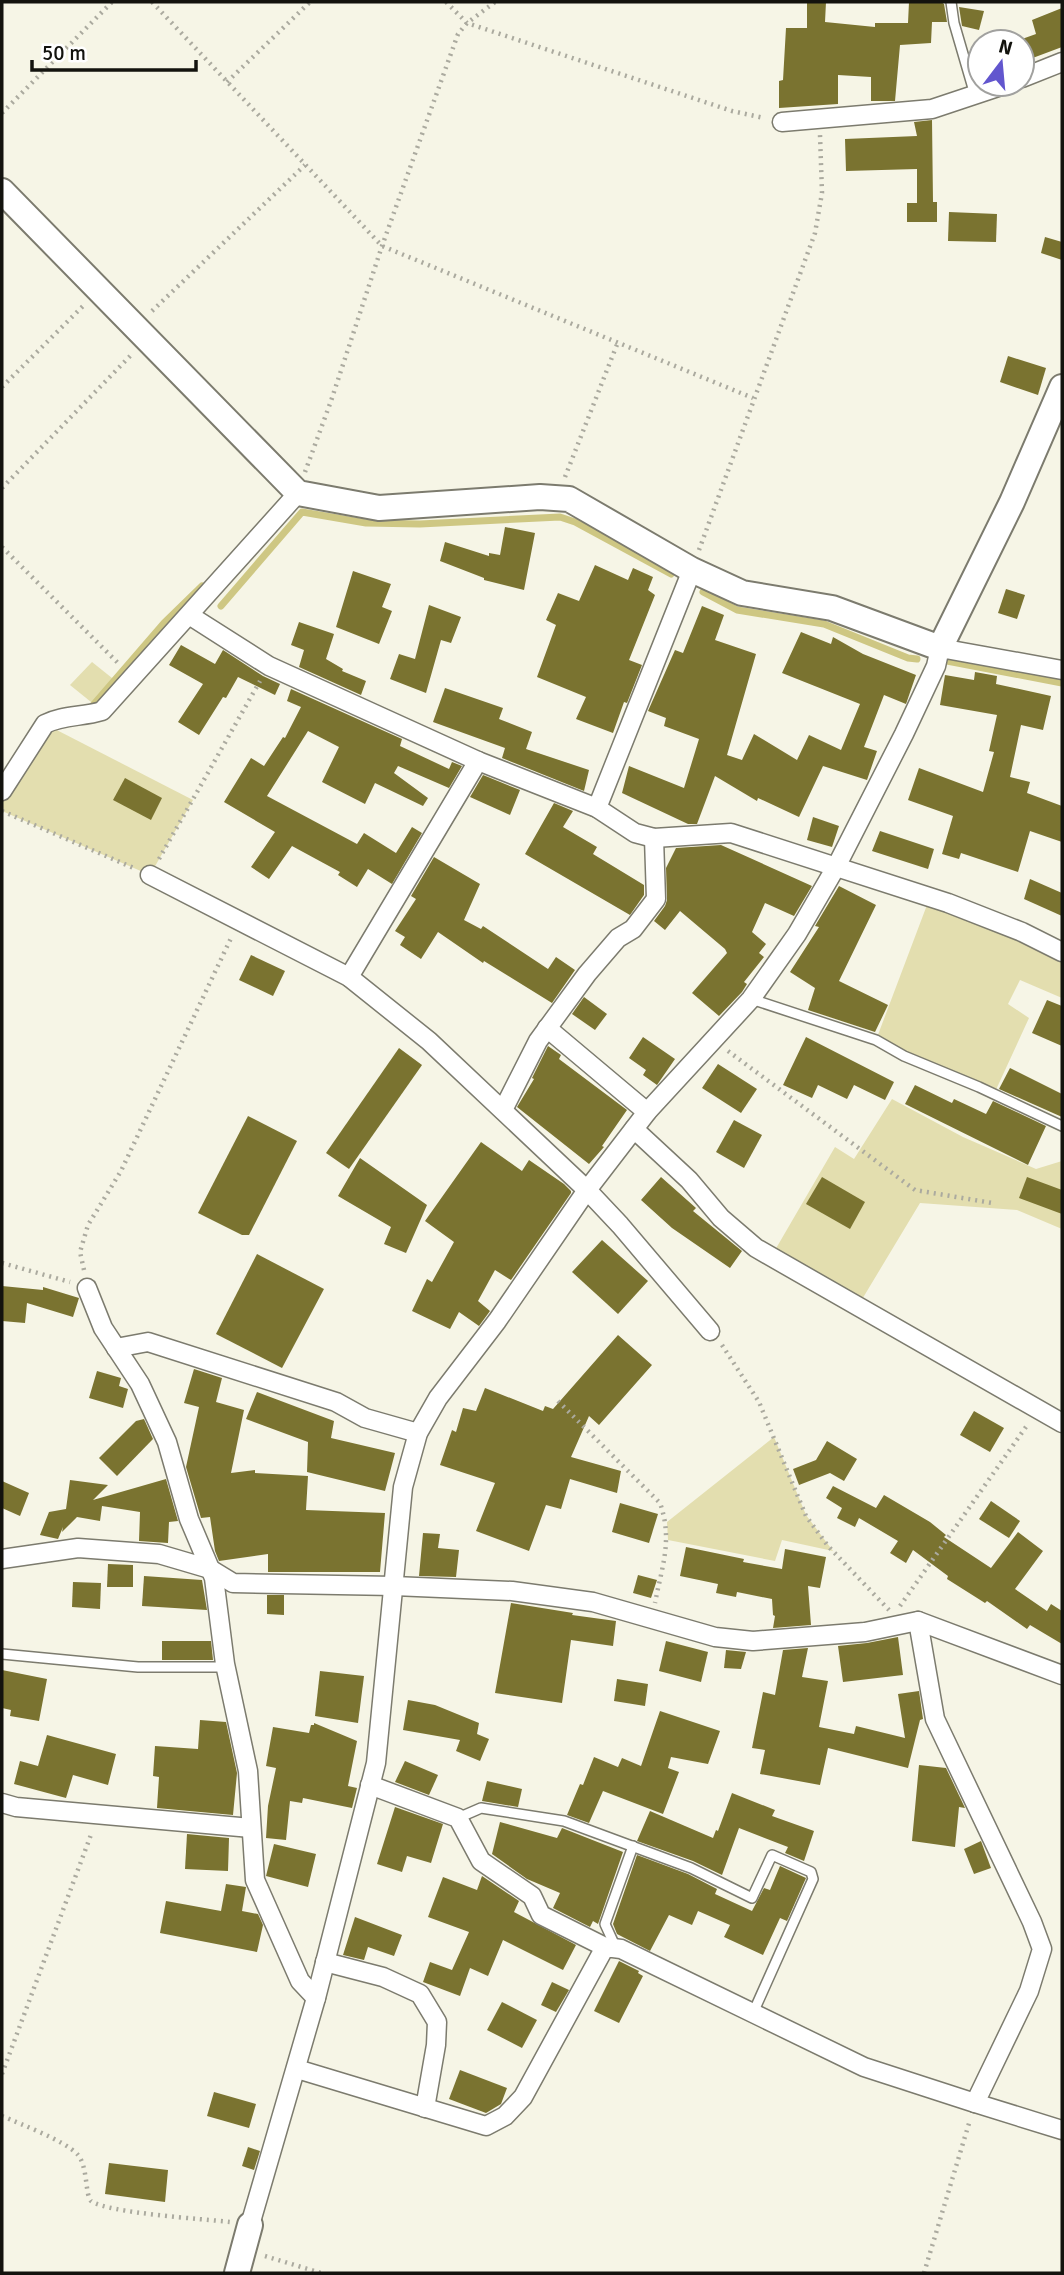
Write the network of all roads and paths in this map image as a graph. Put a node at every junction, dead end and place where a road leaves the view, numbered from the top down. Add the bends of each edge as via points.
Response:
1 (112, 2) edge
2 (152, 2) edge
3 (310, 2) edge
4 (446, 2) edge
5 (495, 2) edge
6 (951, 2) edge
7 (467, 23) junction
8 (1062, 62) edge
9 (966, 65) edge
10 (1036, 72) edge
11 (227, 82) junction
12 (968, 98) edge
13 (2, 113) edge
14 (820, 119) junction
15 (782, 122) joint
16 (305, 165) junction
17 (2, 191) edge
18 (382, 246) junction
19 (98, 290) junction
20 (140, 334) junction
21 (618, 342) junction
22 (2, 387) edge
23 (1062, 387) edge
24 (753, 398) junction
25 (2, 488) edge
26 (298, 493) junction
27 (557, 498) junction
28 (2, 547) edge
29 (692, 570) junction
30 (189, 615) junction
31 (940, 648) junction
32 (270, 666) junction
33 (1062, 670) edge
34 (132, 677) junction
35 (478, 761) junction
36 (2, 791) edge
37 (597, 808) junction
38 (2, 811) edge
39 (654, 838) junction
40 (836, 867) junction
41 (150, 875) junction
42 (240, 919) junction
43 (1062, 952) edge
44 (349, 977) junction
45 (751, 999) junction
46 (547, 1028) junction
47 (713, 1040) junction
48 (503, 1110) junction
49 (647, 1112) junction
50 (1062, 1126) edge
51 (634, 1129) junction
52 (587, 1190) junction
53 (992, 1203) dead end
54 (2, 1263) edge
55 (88, 1287) junction
56 (710, 1331) joint
57 (116, 1348) junction
58 (558, 1401) dead end
59 (1039, 1408) junction
60 (1062, 1423) edge
61 (418, 1433) junction
62 (2, 1559) edge
63 (210, 1569) junction
64 (394, 1586) junction
65 (652, 1619) junction
66 (918, 1621) junction
67 (2, 1654) edge
68 (226, 1667) junction
69 (1062, 1675) edge
70 (370, 1785) junction
71 (2, 1803) edge
72 (99, 1814) junction
73 (458, 1818) junction
74 (251, 1828) junction
75 (634, 1846) junction
76 (610, 1947) junction
77 (325, 1962) junction
78 (316, 1998) junction
79 (753, 2013) junction
80 (297, 2069) junction
81 (2, 2074) edge
82 (975, 2103) junction
83 (425, 2108) junction
84 (2, 2116) edge
85 (1062, 2130) edge
86 (250, 2225) junction
87 (243, 2249) junction
88 (237, 2273) edge
89 (321, 2273) edge
90 (924, 2273) edge

1 - 13 path
2 - 11 path
3 - 11 path
4 - 7 path
5 - 7 path
6 - 9 lane
7 - 15 path via 732,111
7 - 18 path via 458,34
8 - 10 street
11 - 16 path
12 - 14 street via 932,109
14 - 15 street
14 - 24 path via 822,193 815,233
16 - 18 path
16 - 20 path
17 - 19 street
18 - 21 path
18 - 26 path
19 - 20 street
19 - 22 path
20 - 25 path
20 - 26 street
21 - 24 path
21 - 27 path
23 - 31 street
24 - 29 path
26 - 27 street via 379,508
26 - 30 street
27 - 29 street via 569,499
28 - 34 path
29 - 31 street via 742,593 832,608
29 - 37 street
30 - 32 street
30 - 34 street
31 - 33 street
31 - 40 street via 904,734
32 - 35 street
32 - 41 path
34 - 36 street via 102,712 45,724
35 - 37 street
35 - 44 street
37 - 39 street via 635,833
38 - 41 path
39 - 40 street via 731,833
39 - 46 street via 656,899 587,974
40 - 43 street via 948,903
40 - 45 street
41 - 42 street
42 - 44 street
42 - 55 path via 121,1171 88,1225 80,1252
44 - 48 street via 429,1041
45 - 47 street
45 - 50 lane via 876,1040
46 - 48 street
46 - 49 street
47 - 49 street
47 - 53 path via 915,1190
48 - 52 street
49 - 51 street
51 - 52 street
51 - 59 street via 689,1180 720,1218 756,1248
52 - 56 street
52 - 61 street via 438,1398
54 - 55 path
55 - 57 street
56 - 59 path via 759,1402 806,1516 894,1615
57 - 61 street via 149,1342
57 - 63 street via 140,1384 167,1442 189,1519
58 - 65 path via 660,1503 668,1539
59 - 60 street
61 - 64 street via 402,1487
62 - 63 street via 78,1548 159,1554
63 - 64 street via 233,1583
63 - 68 street
64 - 65 street via 512,1591 593,1602
64 - 70 street
65 - 66 street via 715,1637 753,1640 865,1632
66 - 69 street
66 - 82 street via 935,1719 1042,1949 1029,1991
67 - 68 lane via 138,1667
68 - 74 street via 248,1771
70 - 73 street
70 - 77 street
71 - 72 street
72 - 74 street
72 - 81 path
73 - 75 lane via 481,1808 564,1821
73 - 76 street via 481,1861 532,1896 541,1914
74 - 78 street via 255,1880 300,1981
75 - 76 lane via 605,1924
75 - 79 lane via 752,1898 772,1855 811,1872 813,1879
76 - 79 street
76 - 83 street via 523,2097 505,2116 486,2126
77 - 78 street
77 - 83 street via 383,1977 420,1994 437,2022
78 - 80 street
79 - 82 street via 864,2067
80 - 83 street
80 - 86 street
82 - 85 street
82 - 90 path
84 - 86 path via 79,2155 92,2202 119,2210
86 - 87 street
87 - 88 street
87 - 89 path

